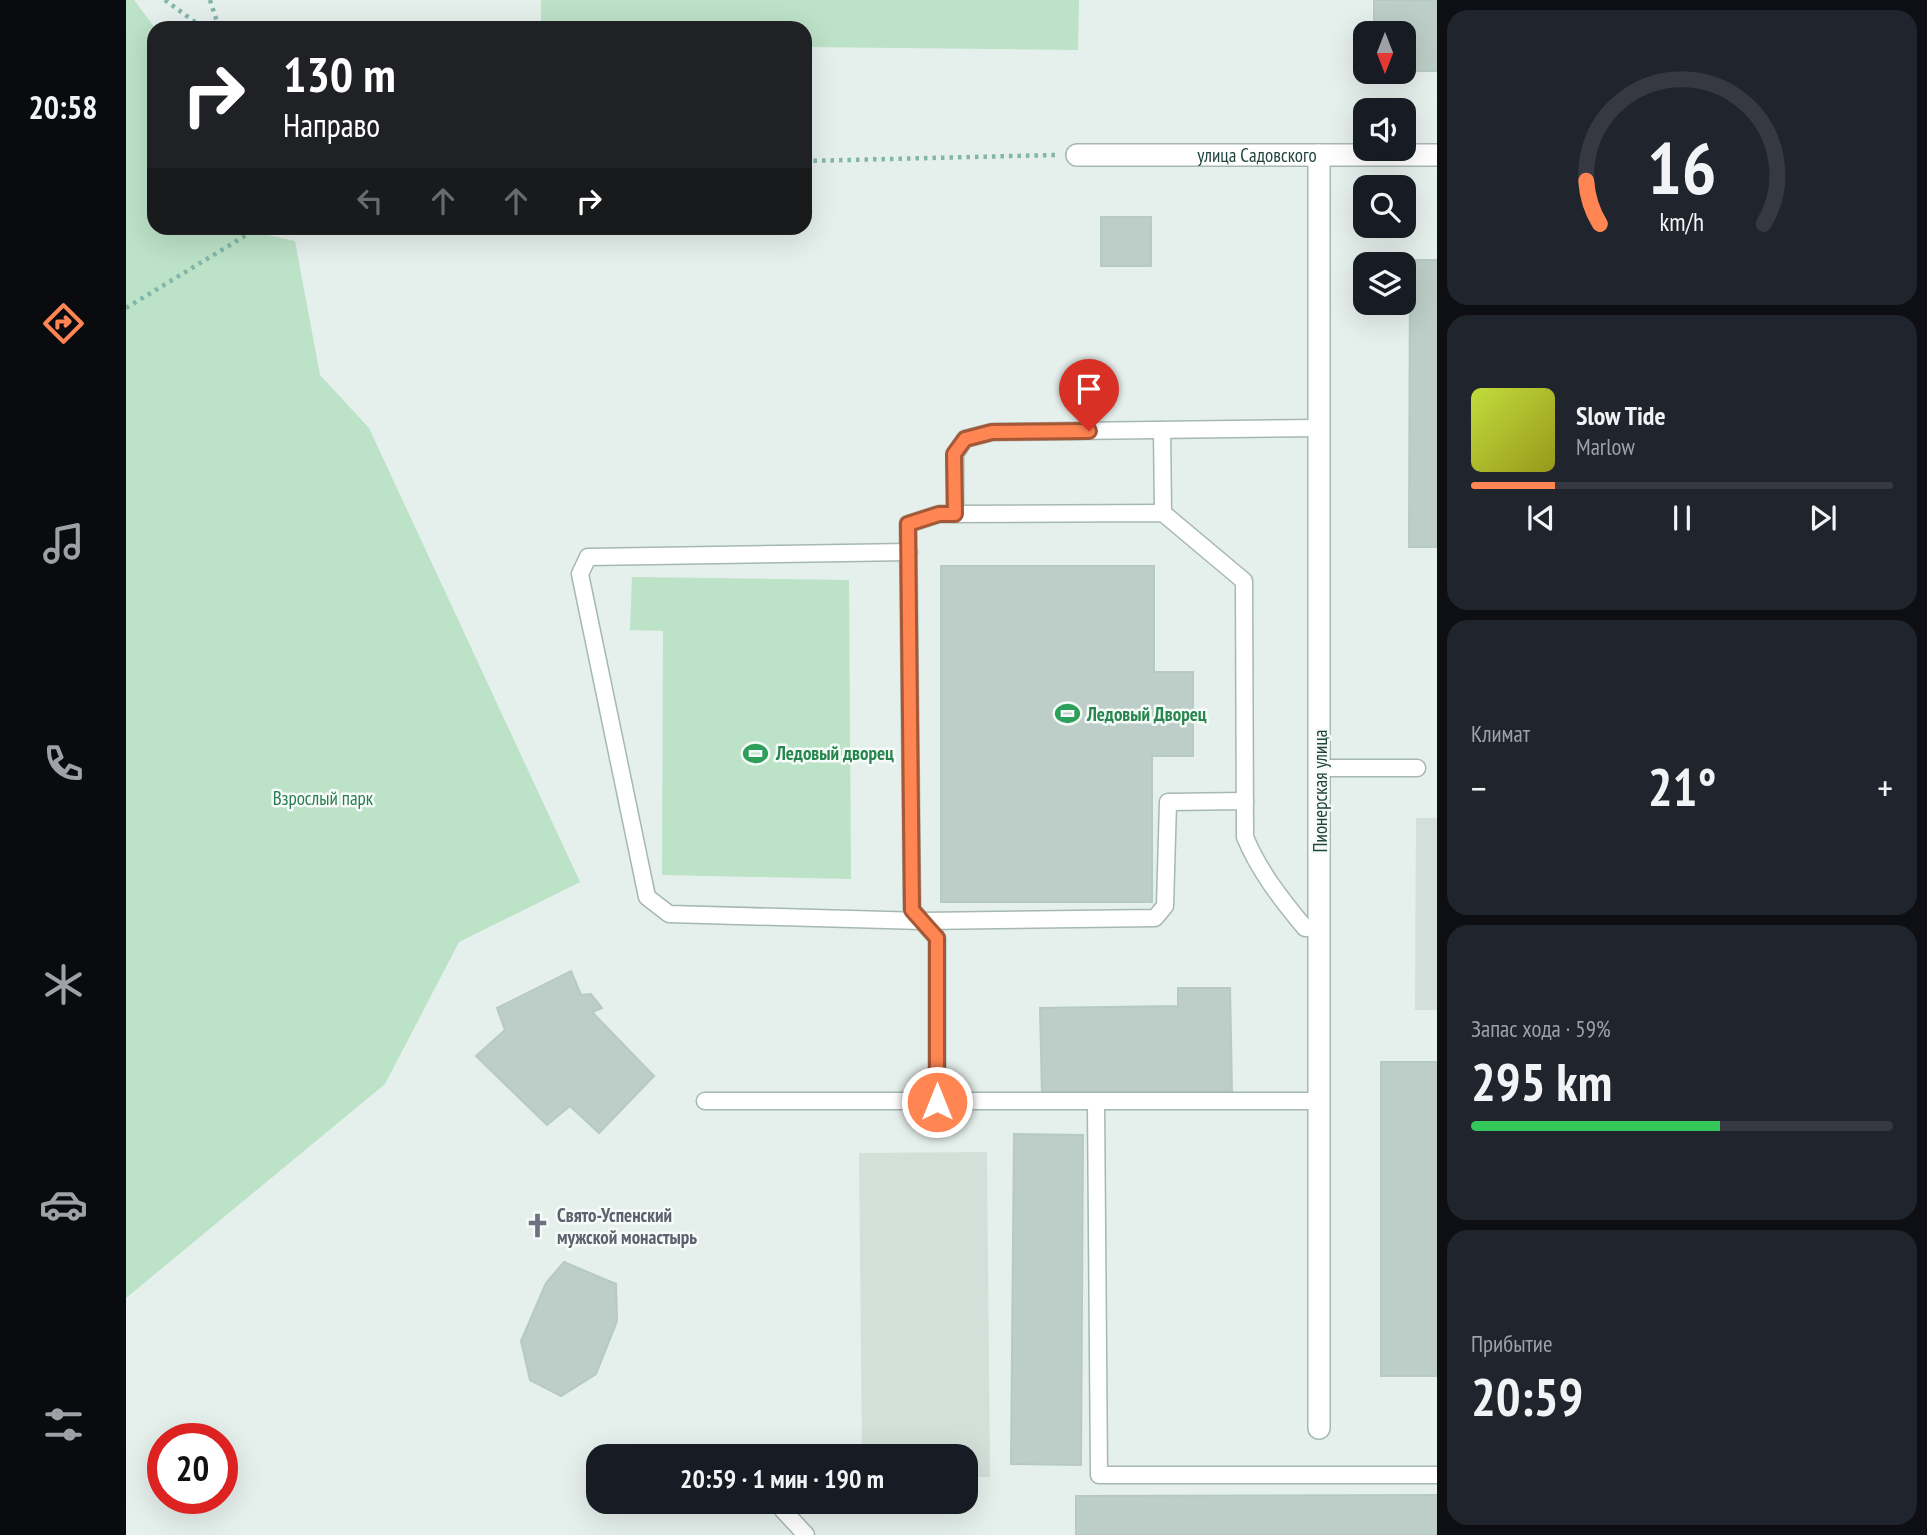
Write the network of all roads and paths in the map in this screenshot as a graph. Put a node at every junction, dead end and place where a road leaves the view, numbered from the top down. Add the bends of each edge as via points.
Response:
1 (165, 0) edge
2 (210, 0) edge
3 (194, 21) edge
4 (217, 21) edge
5 (1077, 155) joint
6 (1319, 155) junction
7 (1437, 155) edge
8 (812, 161) edge
9 (246, 235) edge
10 (126, 308) edge
11 (1320, 428) junction
12 (1162, 430) junction
13 (1163, 513) junction
14 (955, 514) junction
15 (909, 552) junction
16 (1320, 768) junction
17 (1417, 768) dead end
18 (1245, 801) junction
19 (922, 921) junction
20 (1320, 927) junction
21 (705, 1101) dead end
22 (1319, 1101) junction
23 (937, 1102) junction
24 (1096, 1103) junction
25 (1319, 1428) dead end
26 (1437, 1475) edge
27 (787, 1514) edge
28 (806, 1535) edge

1 - 3 path
2 - 4 path
5 - 6 street, улица Садовского
5 - 8 path
6 - 7 street, улица Садовского
6 - 11 street, Пионерская улица
9 - 10 path
11 - 12 lane
11 - 16 street, Пионерская улица
12 - 13 lane
12 - 14 lane via 992,432 965,439 954,454
13 - 14 lane
13 - 18 lane via 1244,581
14 - 15 lane via 908,524
15 - 19 lane via 912,910
15 - 19 lane via 588,557 580,574 647,897 669,915
16 - 17 lane
16 - 20 street, Пионерская улица
18 - 19 lane via 1168,802 1165,906 1155,918
18 - 20 lane via 1245,837 1254,859 1305,928
19 - 23 lane via 937,938
20 - 22 street, Пионерская улица
21 - 23 lane
22 - 24 lane
22 - 25 street, Пионерская улица
23 - 24 lane
24 - 26 lane via 1098,1475
27 - 28 lane

